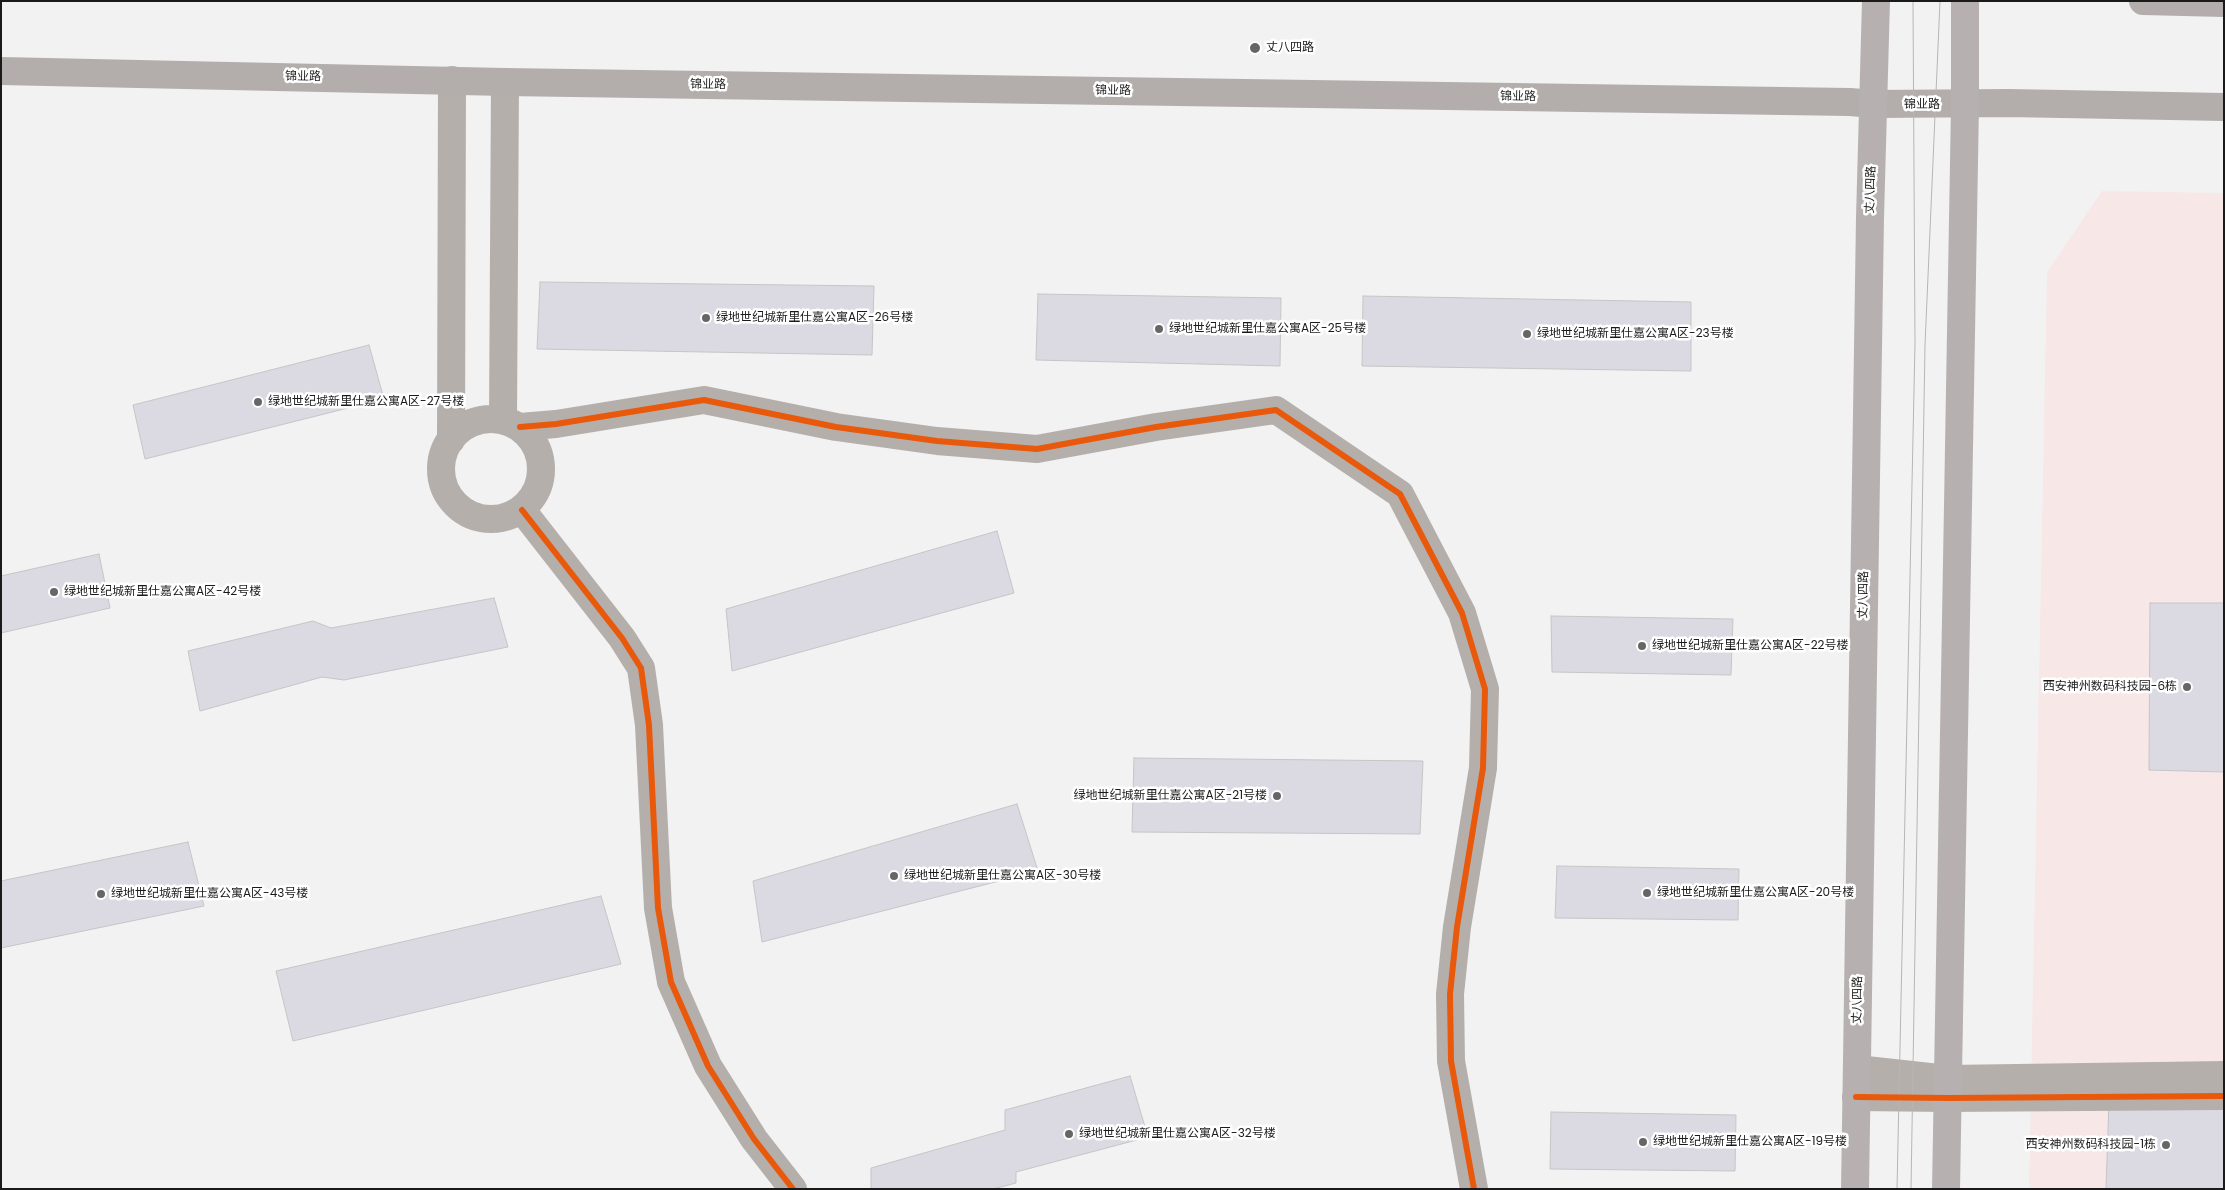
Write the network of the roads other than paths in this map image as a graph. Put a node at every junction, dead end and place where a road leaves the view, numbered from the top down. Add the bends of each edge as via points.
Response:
1 (1876, 1) edge
2 (1965, 1) edge
3 (2143, 1) edge
4 (2224, 3) edge
5 (1, 70) edge
6 (452, 80) junction
7 (505, 82) junction
8 (1874, 104) junction
9 (1965, 105) junction
10 (2224, 107) edge
11 (511, 423) junction
12 (451, 440) junction
13 (522, 510) junction
14 (1857, 1069) junction
15 (2224, 1075) edge
16 (1948, 1089) junction
17 (1856, 1096) junction
18 (2224, 1096) edge
19 (793, 1189) edge
20 (1474, 1189) edge
21 (1855, 1189) edge
22 (1946, 1189) edge

1 - 8 main road, 丈八四路
2 - 9 main road
3 - 4 main road
5 - 6 main road, 锦业路
6 - 7 main road, 锦业路
6 - 12 street
7 - 8 main road, 锦业路
7 - 11 street
8 - 9 main road, 锦业路
8 - 14 main road, 丈八四路 via 1869,238
9 - 10 main road, 锦业路
9 - 16 main road
11 - 12 street via 485,419 468,424
11 - 13 street via 532,440 540,455 541,481 534,497
11 - 20 street via 556,424 704,400 836,427 937,441 1036,449 1276,410 1400,494 1462,614 1485,689 1483,768 1457,927 1450,994 1451,1061
12 - 13 street via 441,460 441,478 447,495 461,510 476,518 494,520
13 - 19 street via 622,638 641,668 649,725 658,908 671,982 708,1066 754,1139
14 - 16 street
14 - 17 main road, 丈八四路
15 - 16 street
16 - 17 street
16 - 18 street
16 - 22 main road
17 - 21 main road, 丈八四路

